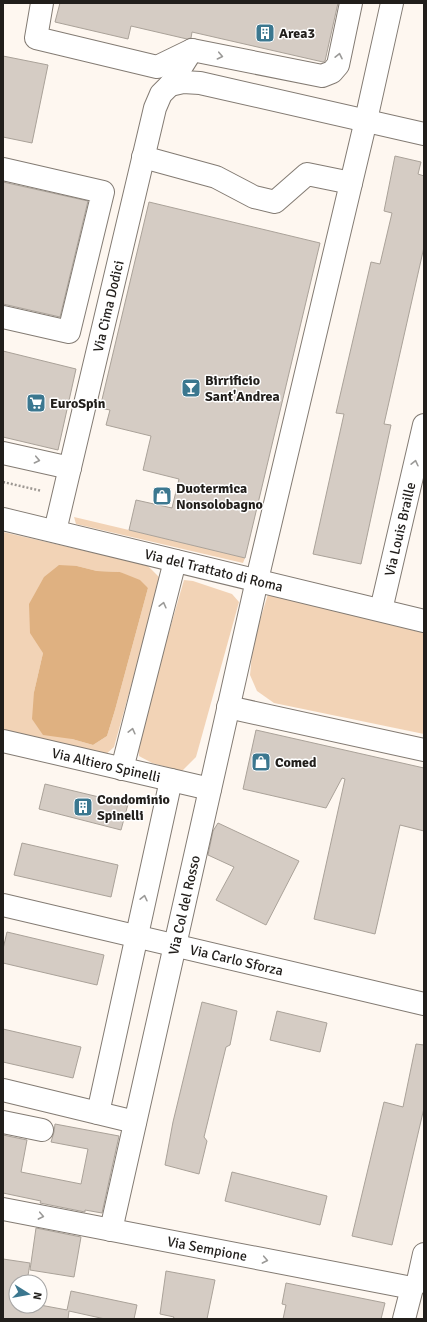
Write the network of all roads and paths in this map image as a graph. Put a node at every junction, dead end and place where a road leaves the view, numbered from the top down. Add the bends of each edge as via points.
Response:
1 (42, 3) edge
2 (351, 3) edge
3 (392, 3) edge
4 (192, 50) junction
5 (157, 67) junction
6 (170, 86) junction
7 (366, 120) junction
8 (424, 134) edge
9 (144, 158) junction
10 (3, 169) edge
11 (351, 183) junction
12 (3, 317) edge
13 (424, 426) edge
14 (3, 453) edge
15 (70, 468) junction
16 (3, 482) edge
17 (62, 495) junction
18 (3, 519) edge
19 (55, 532) junction
20 (175, 561) junction
21 (257, 581) junction
22 (381, 610) junction
23 (424, 621) edge
24 (228, 707) junction
25 (3, 741) edge
26 (424, 750) edge
27 (122, 769) junction
28 (171, 780) junction
29 (210, 789) junction
30 (3, 905) edge
31 (136, 936) junction
32 (174, 946) junction
33 (424, 1004) edge
34 (3, 1090) edge
35 (98, 1113) junction
36 (3, 1122) edge
37 (135, 1122) junction
38 (42, 1130) dead end
39 (3, 1209) edge
40 (111, 1230) junction
41 (424, 1254) edge
42 (418, 1284) edge
43 (404, 1319) edge

1 - 5 street via 36,38
4 -> 2 street via 322,76 332,72 338,65
3 - 7 street, Via Col del Rosso
4 - 5 street
4 - 6 street, Via Cima Dodici
5 - 6 street
6 - 7 street via 183,82 200,83
6 - 9 street, Via Cima Dodici via 161,94 155,108
7 - 8 street
7 - 11 street, Via Col del Rosso
9 - 11 street via 216,177 254,198 275,202 306,174
9 - 15 street, Via Cima Dodici
10 - 12 street via 103,192 69,332
11 - 21 street, Via Col del Rosso
22 -> 13 street, Via Louis Braille
14 -> 15 street
15 - 17 street, Via Cima Dodici
16 - 17 path
17 - 19 street, Via Cima Dodici
18 - 19 street, Via del Trattato di Roma
19 - 20 street, Via del Trattato di Roma
20 - 21 street, Via del Trattato di Roma
27 -> 20 street
21 - 22 street, Via del Trattato di Roma
21 - 24 street, Via Col del Rosso
22 - 23 street, Via del Trattato di Roma
24 - 26 street
24 - 29 street, Via Col del Rosso
25 - 27 street, Via Altiero Spinelli
27 - 28 street, Via Altiero Spinelli
28 - 29 street, Via Altiero Spinelli
31 -> 28 street
29 - 32 street, Via Col del Rosso
30 - 31 street, Via Carlo Sforza
31 - 32 street, Via Carlo Sforza
31 - 35 street
32 - 33 street, Via Carlo Sforza
32 - 37 street, Via Col del Rosso
34 - 35 street
35 - 37 street
36 - 38 street
37 - 40 street, Via Col del Rosso
39 -> 40 street, Via Sempione
40 -> 42 street, Via Sempione
41 - 42 street
42 - 43 street

